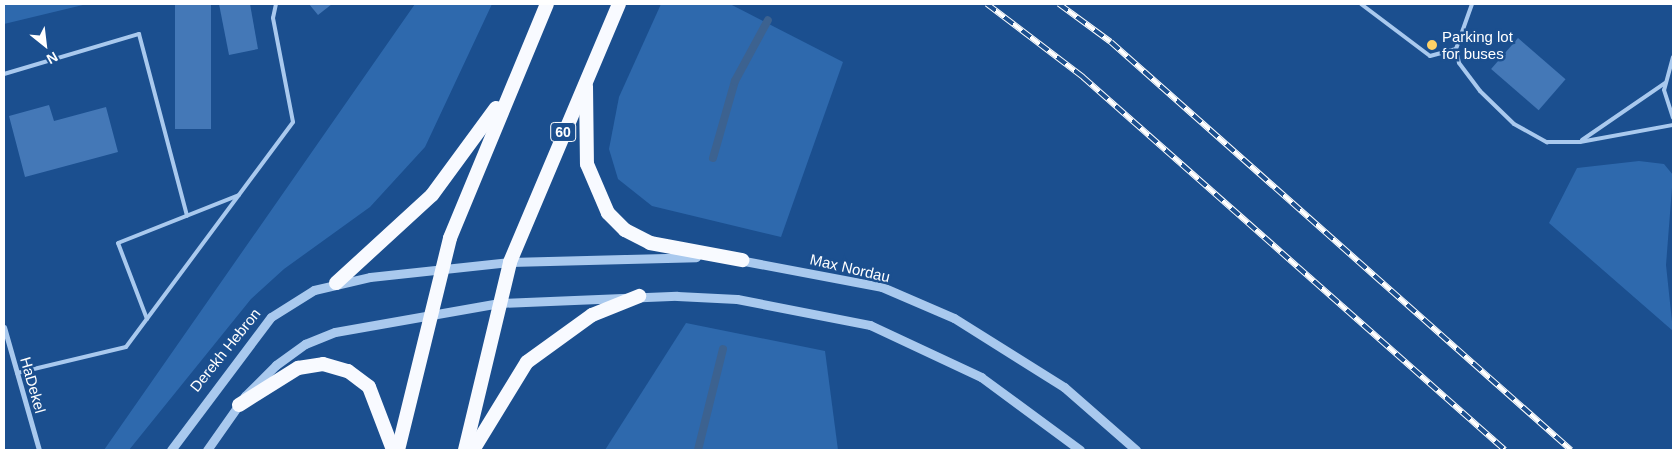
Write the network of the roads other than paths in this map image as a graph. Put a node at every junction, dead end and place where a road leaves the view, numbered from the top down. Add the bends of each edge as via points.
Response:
1 (276, 4) edge
2 (547, 4) edge
3 (619, 4) edge
4 (1361, 4) edge
5 (1472, 4) edge
6 (1456, 49) junction
7 (1673, 57) edge
8 (4, 74) edge
9 (587, 76) junction
10 (1664, 82) junction
11 (507, 94) junction
12 (1673, 118) edge
13 (1673, 125) edge
14 (1580, 142) junction
15 (239, 196) junction
16 (187, 216) junction
17 (742, 260) junction
18 (510, 262) junction
19 (440, 270) junction
20 (336, 283) junction
21 (639, 296) junction
22 (499, 303) junction
23 (427, 317) junction
24 (147, 319) junction
25 (4, 327) edge
26 (17, 373) junction
27 (238, 405) junction
28 (39, 450) edge
29 (171, 450) edge
30 (207, 450) edge
31 (393, 450) edge
32 (398, 450) edge
33 (465, 450) edge
34 (473, 450) edge
35 (1080, 450) edge
36 (1136, 450) edge

1 - 15 lane via 272,18 293,122
2 - 11 highway
3 - 9 highway, 60
4 - 6 lane via 1430,56
5 - 6 lane
6 - 14 lane via 1459,63 1480,92 1514,124 1547,142
7 - 10 lane
8 - 16 lane via 139,34
9 - 17 highway via 588,164 608,213 625,230 650,243
9 - 18 highway, 60
10 - 12 lane
10 - 14 lane
11 - 19 highway
11 - 20 highway via 432,194
13 - 14 lane
15 - 16 lane
15 - 24 lane
16 - 24 lane via 118,243
17 - 18 street, Max Nordau via 678,256
17 - 36 street, Max Nordau via 882,287 954,318 1064,387
18 - 19 street, Derekh Hebron
18 - 22 highway, 60
19 - 20 street, Derekh Hebron
19 - 23 highway
20 - 29 street, Derekh Hebron via 271,317
21 - 22 street
21 - 34 highway via 592,315 527,362
21 - 35 street via 737,299 870,325 981,377
22 - 23 street
22 - 33 highway, 60
23 - 27 street via 335,332 305,344 276,365
23 - 32 highway
24 - 26 lane via 126,347
25 - 26 street, HaDekel
26 - 28 street, HaDekel
27 - 30 street
27 - 31 highway via 298,368 323,364 348,371 369,387

